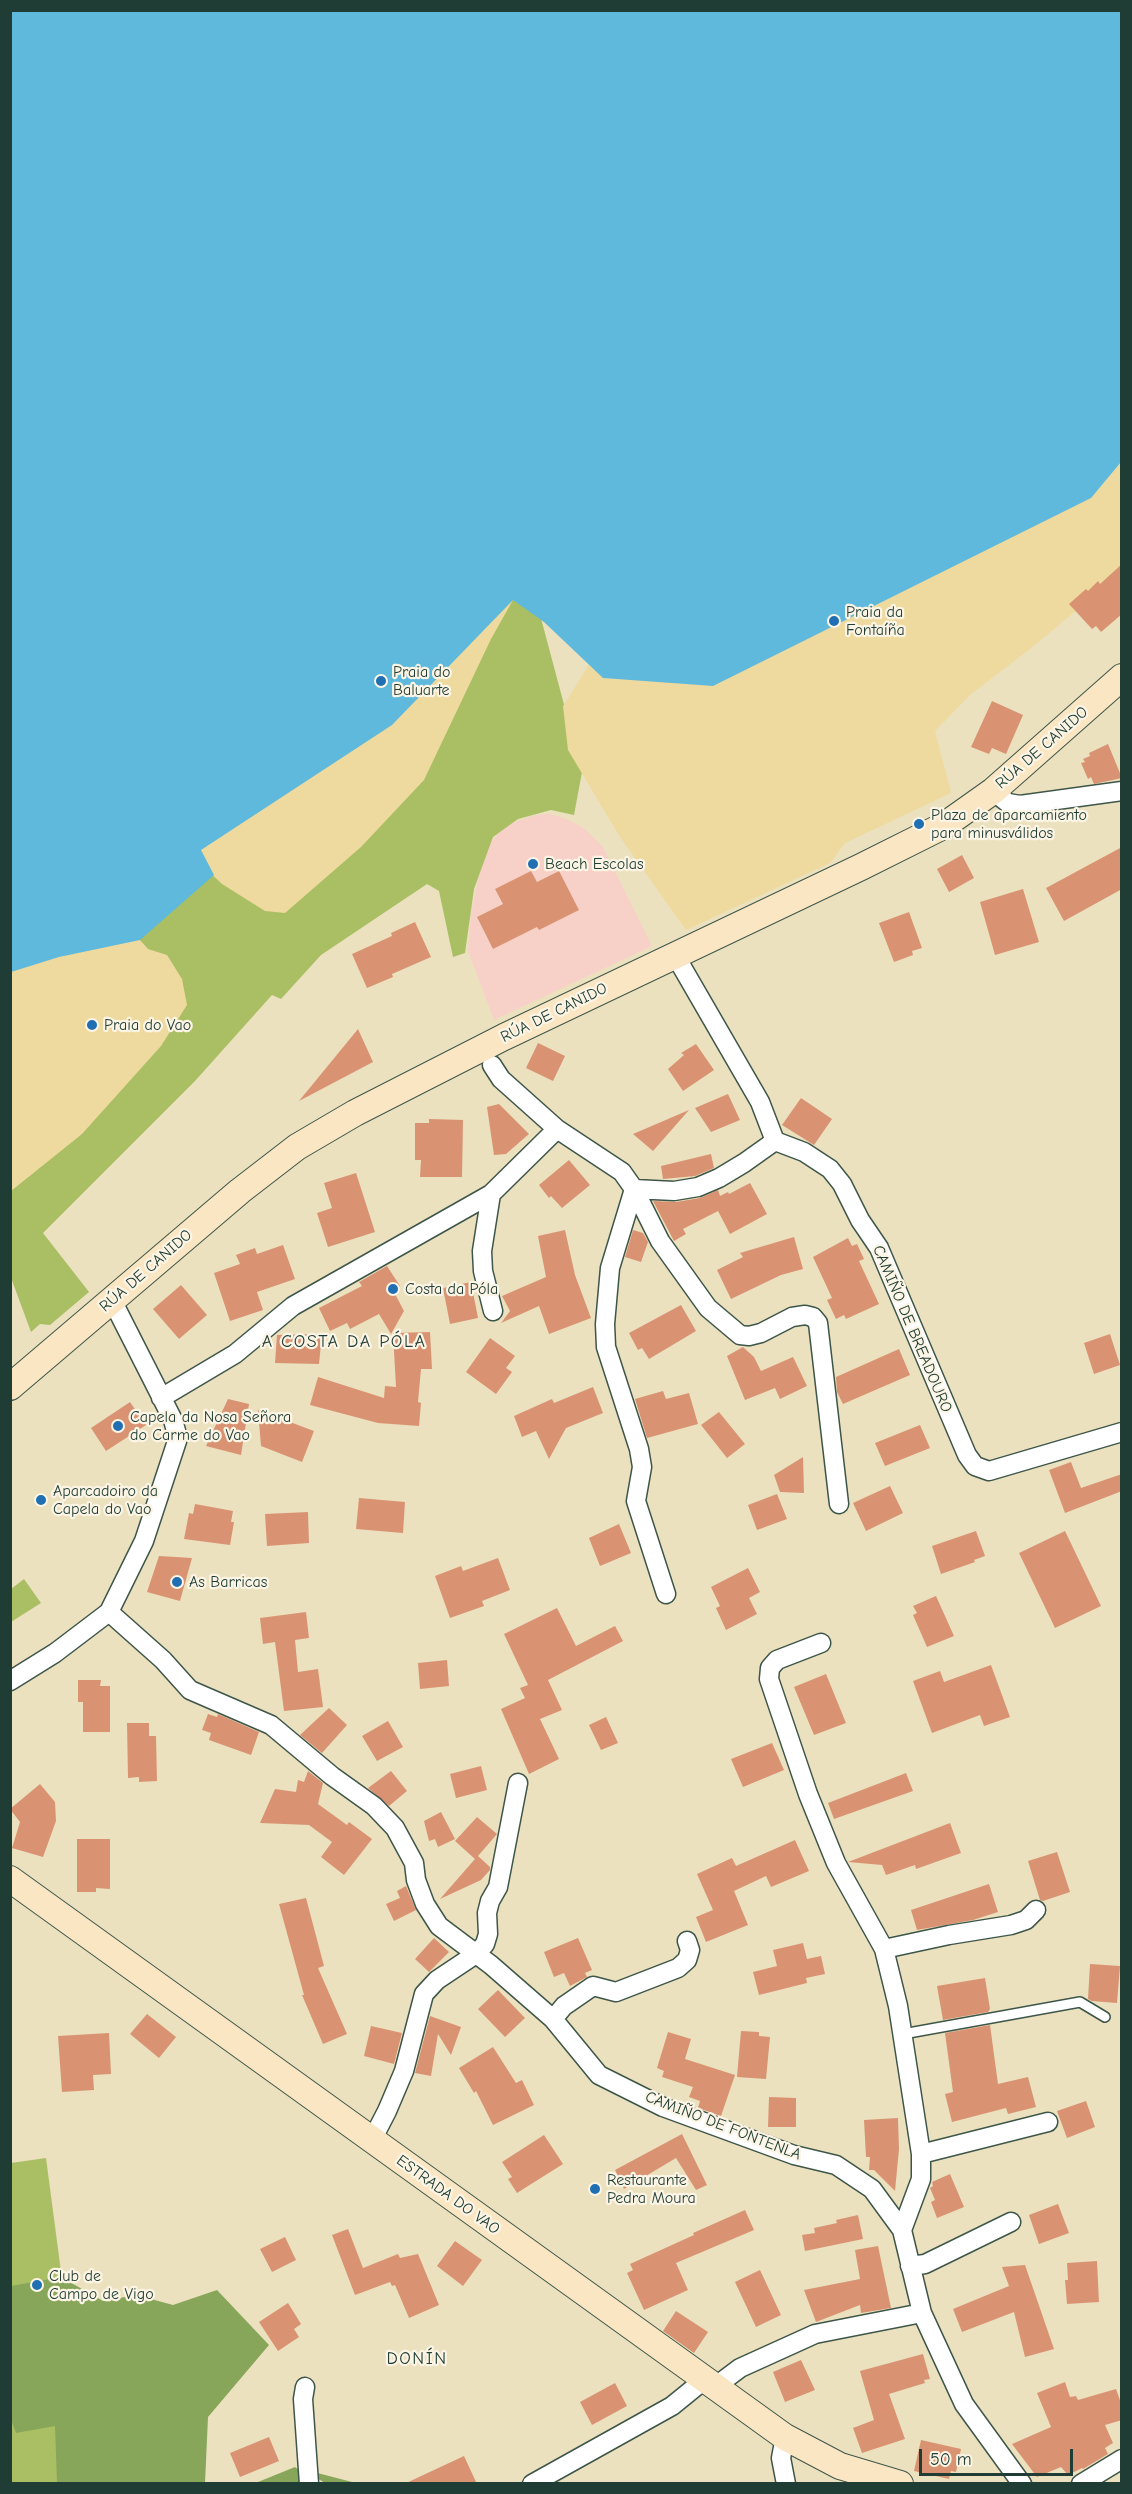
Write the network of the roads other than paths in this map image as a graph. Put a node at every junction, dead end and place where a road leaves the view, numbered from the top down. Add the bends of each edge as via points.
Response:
1 (1122, 677) edge
2 (993, 791) junction
3 (1122, 791) edge
4 (675, 955) junction
5 (492, 1065) dead end
6 (557, 1129) junction
7 (775, 1140) junction
8 (634, 1189) junction
9 (490, 1194) junction
10 (112, 1299) junction
11 (493, 1311) dead end
12 (10, 1387) edge
13 (161, 1398) junction
14 (1122, 1432) edge
15 (839, 1503) dead end
16 (666, 1593) dead end
17 (109, 1612) junction
18 (821, 1643) dead end
19 (10, 1682) edge
20 (518, 1784) dead end
21 (10, 1879) edge
22 (1036, 1910) dead end
23 (687, 1941) dead end
24 (884, 1949) junction
25 (476, 1954) junction
26 (1105, 2017) dead end
27 (553, 2019) junction
28 (903, 2034) junction
29 (1048, 2122) dead end
30 (372, 2140) junction
31 (921, 2154) junction
32 (1011, 2222) dead end
33 (902, 2230) junction
34 (910, 2266) junction
35 (922, 2313) junction
36 (710, 2384) junction
37 (305, 2387) dead end
38 (785, 2437) junction
39 (1122, 2459) edge
40 (309, 2484) edge
41 (532, 2484) edge
42 (786, 2484) edge
43 (900, 2484) edge
44 (1022, 2484) edge
45 (1082, 2484) edge

1 - 2 main road, RÚA DE CANIDO
2 - 3 street via 1020,805
2 - 4 main road, RÚA DE CANIDO via 945,825
4 - 7 street via 760,1102
4 - 10 main road, RÚA DE CANIDO via 504,1037 297,1147
5 - 6 street via 501,1079
6 - 8 street via 622,1172
6 - 9 street
7 - 8 street via 744,1163 698,1187 674,1191
7 - 14 street, CAMIÑO DE BREADOURO via 830,1169 842,1184 879,1248 975,1466 989,1471
8 - 15 street via 660,1241 708,1308 740,1335 761,1333 792,1317 805,1315 818,1323
8 - 16 street via 610,1268 606,1347 639,1449 642,1467 636,1501
9 - 11 street via 482,1251
9 - 13 street via 293,1306 235,1354
10 - 12 main road, RÚA DE CANIDO
10 - 13 street
13 - 17 street via 178,1438 144,1541
17 - 19 street
17 - 25 street, CAMIÑO DE FONTENLA via 190,1690 271,1725 374,1806 395,1828 414,1863 425,1904 439,1926
18 - 24 street via 777,1660 770,1668 769,1679 836,1863
20 - 25 street via 498,1887 487,1913 488,1934
21 - 30 main road, ESTRADA DO VAO
22 - 24 street via 1026,1920 1011,1925
23 - 27 street via 687,1960 678,1968 626,1990 616,1992 593,1986 564,2006
24 - 28 street
25 - 27 street, CAMIÑO DE FONTENLA
25 - 30 street via 437,1980 424,1994 404,2071
26 - 28 lane via 1080,2001
27 - 33 street, CAMIÑO DE FONTENLA via 599,2075 663,2107 794,2155 836,2165 872,2189
28 - 31 street
29 - 31 street
30 - 36 main road, ESTRADA DO VAO
31 - 33 street via 921,2179
32 - 34 street via 926,2264
33 - 34 street, CAMIÑO DE FONTENLA
34 - 35 street, CAMIÑO DE FONTENLA
35 - 36 street via 815,2334
35 - 44 street, CAMIÑO DE FONTENLA via 964,2404
36 - 38 main road, ESTRADA DO VAO
36 - 41 street
37 - 40 street
38 - 42 street via 781,2458
38 - 43 main road, ESTRADA DO VAO via 840,2466
39 - 45 street

